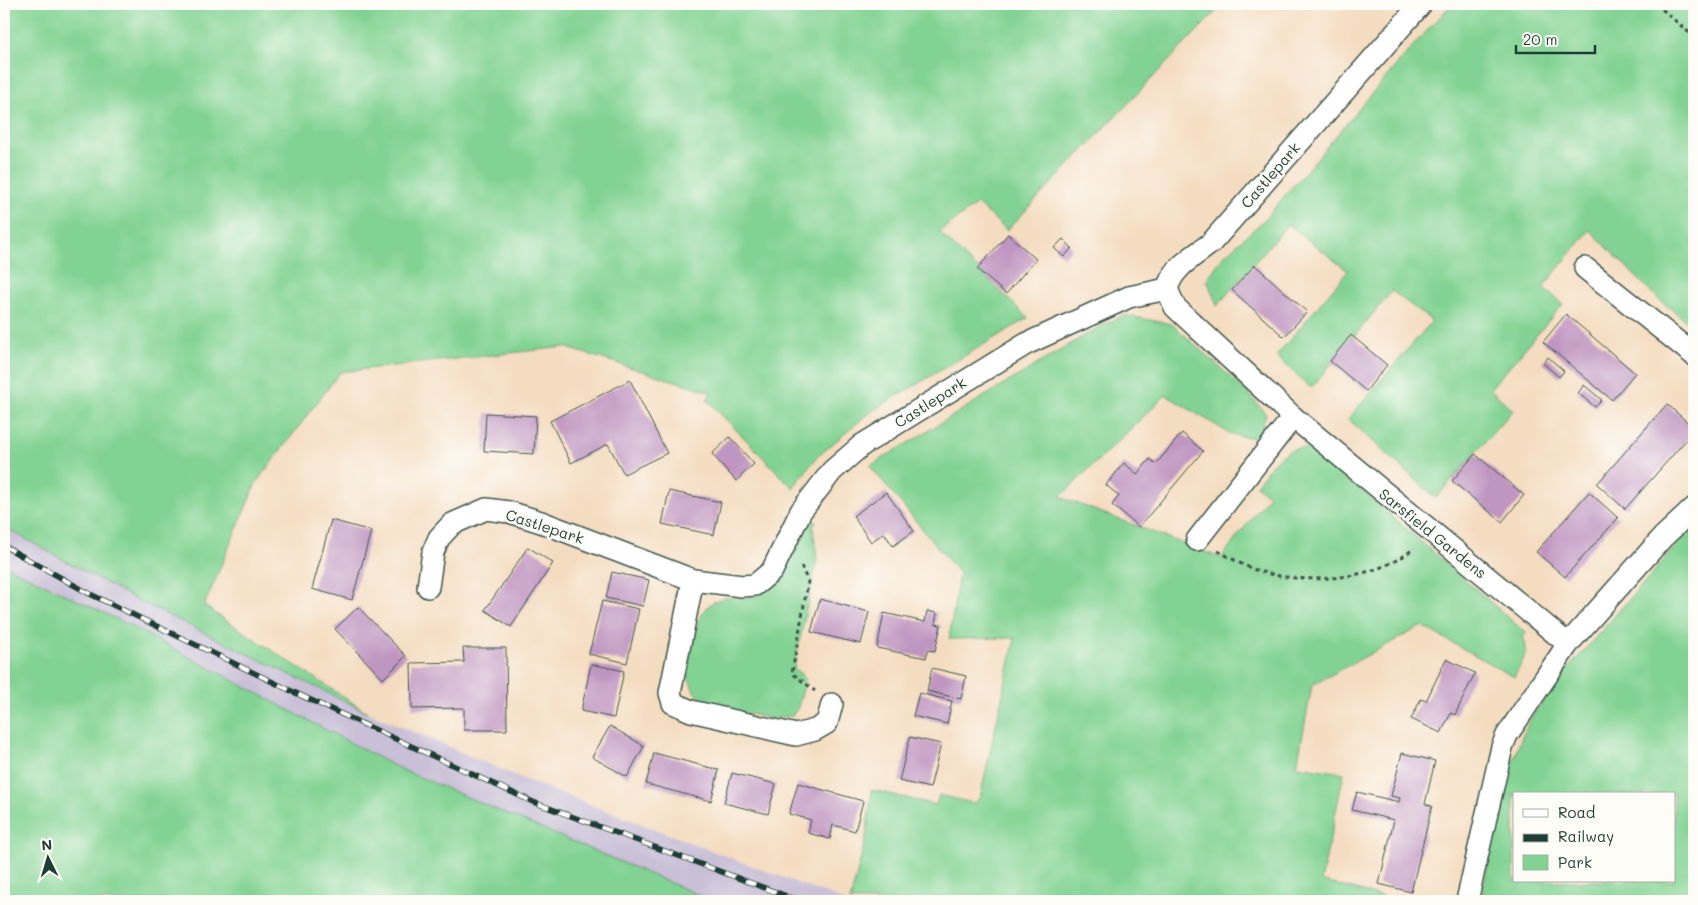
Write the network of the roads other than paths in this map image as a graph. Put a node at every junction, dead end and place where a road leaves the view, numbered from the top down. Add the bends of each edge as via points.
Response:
1 (1421, 4) edge
2 (1585, 268) dead end
3 (1167, 289) junction
4 (1694, 355) edge
5 (1293, 418) junction
6 (1694, 508) edge
7 (1197, 540) road end
8 (692, 580) junction
9 (428, 586) dead end
10 (1568, 644) junction
11 (832, 704) road end
12 (1467, 901) edge

1 - 3 street, Castlepark via 1211,243 1176,270
2 - 4 street
3 - 5 street, Sarsfield Gardens via 1175,307
3 - 8 street, Castlepark via 1130,297 1026,344 862,445 832,471 801,511 772,571 755,585
5 - 7 street
5 - 10 street, Sarsfield Gardens
6 - 10 street via 1663,537
8 - 9 street, Castlepark via 541,522 486,509 452,524 439,538 433,552
8 - 11 street via 670,693 673,703 691,711 796,735 827,723
10 - 12 street via 1522,711 1502,748

